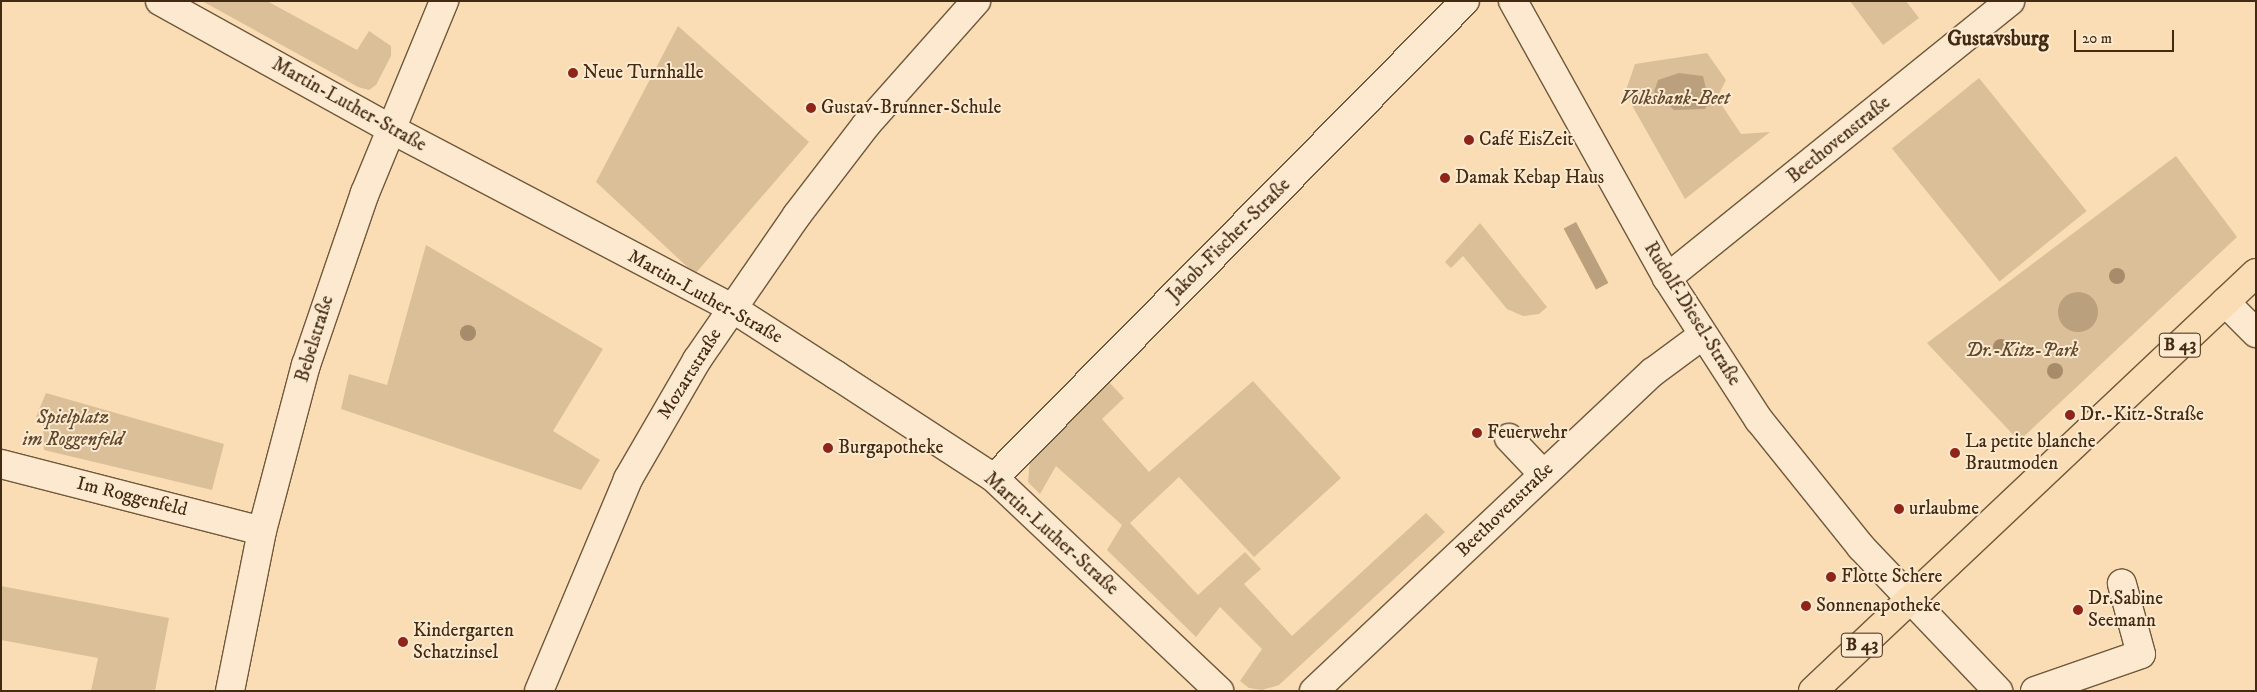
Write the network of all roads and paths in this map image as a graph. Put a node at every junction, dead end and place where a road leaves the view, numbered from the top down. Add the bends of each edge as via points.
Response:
1 (160, 1) edge
2 (444, 1) edge
3 (976, 1) edge
4 (1465, 1) edge
5 (1513, 1) edge
6 (2010, 1) edge
7 (389, 128) junction
8 (2256, 273) edge
9 (1667, 278) junction
10 (2225, 302) junction
11 (732, 308) junction
12 (2256, 333) edge
13 (1703, 335) junction
14 (1509, 438) dead end
15 (1, 464) edge
16 (1543, 474) junction
17 (994, 478) junction
18 (262, 531) junction
19 (2122, 584) dead end
20 (1911, 598) junction
21 (230, 691) edge
22 (539, 691) edge
23 (1219, 691) edge
24 (1314, 691) edge
25 (1813, 691) edge
26 (1998, 691) edge
27 (2035, 691) edge

1 - 7 street, Martin-Luther-Straße
2 - 7 street, Bebelstraße
3 - 11 street, Mozartstraße via 866,125
4 - 17 street, Jakob-Fischer-Straße
5 - 9 street, Rudolf-Diesel-Straße
6 - 9 street, Beethovenstraße
7 - 11 street, Martin-Luther-Straße
7 - 18 street, Bebelstraße via 306,365
8 - 10 main road, B 43
9 - 13 street, Rudolf-Diesel-Straße
10 - 12 street
10 - 20 main road, B 43
11 - 17 street, Martin-Luther-Straße
11 - 22 street, Mozartstraße via 628,479
13 - 16 street, Beethovenstraße via 1653,372
13 - 20 street, Rudolf-Diesel-Straße via 1787,458
14 - 16 street
15 - 18 street, Im Roggenfeld
16 - 24 street, Beethovenstraße
17 - 23 street, Martin-Luther-Straße
18 - 21 street, Bebelstraße
19 - 27 street via 2141,654
20 - 25 main road, B 43
20 - 26 street, Rudolf-Diesel-Straße

